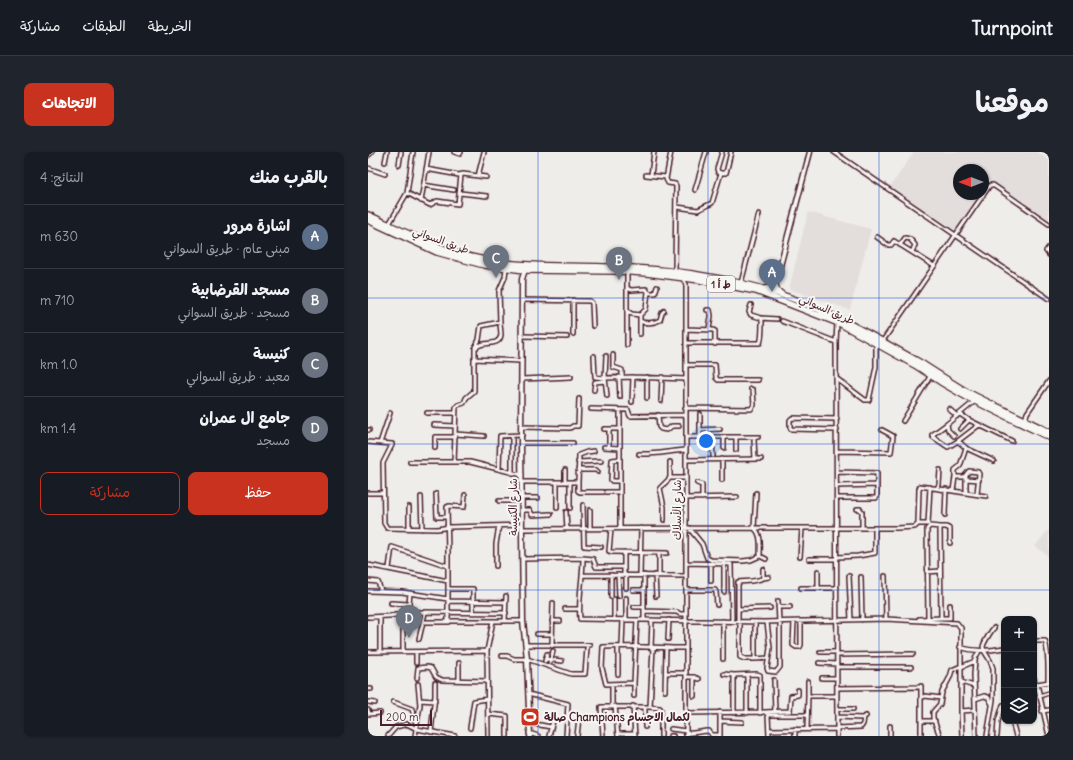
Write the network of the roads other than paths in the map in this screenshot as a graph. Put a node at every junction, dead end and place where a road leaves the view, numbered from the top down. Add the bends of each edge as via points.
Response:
1 (372, 152) edge
2 (387, 152) edge
3 (401, 152) edge
4 (413, 152) edge
5 (429, 152) edge
6 (454, 152) edge
7 (461, 152) edge
8 (484, 152) edge
9 (654, 152) edge
10 (671, 152) edge
11 (706, 152) edge
12 (722, 152) edge
13 (731, 152) edge
14 (810, 152) edge
15 (834, 152) edge
16 (369, 155) dead end
17 (386, 162) dead end
18 (399, 165) dead end
19 (368, 168) edge
20 (426, 169) junction
21 (721, 173) junction
22 (385, 174) dead end
23 (461, 175) junction
24 (646, 175) dead end
25 (651, 175) junction
26 (478, 176) junction
27 (666, 176) junction
28 (486, 177) dead end
29 (423, 185) junction
30 (454, 190) dead end
31 (695, 190) dead end
32 (407, 193) junction
33 (460, 193) junction
34 (487, 196) dead end
35 (421, 200) junction
36 (677, 207) junction
37 (759, 214) dead end
38 (368, 215) edge
39 (368, 220) edge
40 (389, 224) junction
41 (1049, 224) edge
42 (955, 235) junction
43 (877, 237) dead end
44 (900, 245) junction
45 (1049, 247) edge
46 (912, 252) junction
47 (1049, 255) edge
48 (934, 266) junction
49 (506, 268) junction
50 (515, 269) junction
51 (525, 270) junction
52 (627, 272) junction
53 (675, 272) junction
54 (522, 279) junction
55 (688, 281) junction
56 (741, 284) junction
57 (775, 285) junction
58 (657, 287) dead end
59 (627, 288) junction
60 (763, 289) junction
61 (648, 292) junction
62 (785, 297) junction
63 (1049, 299) edge
64 (522, 300) junction
65 (573, 300) junction
66 (751, 305) dead end
67 (706, 310) dead end
68 (627, 311) junction
69 (664, 311) dead end
70 (640, 315) junction
71 (761, 318) junction
72 (777, 319) dead end
73 (782, 321) dead end
74 (500, 322) junction
75 (640, 322) junction
76 (837, 323) junction
77 (593, 326) dead end
78 (850, 327) junction
79 (686, 329) junction
80 (709, 329) junction
81 (573, 334) dead end
82 (640, 334) dead end
83 (522, 336) junction
84 (567, 337) dead end
85 (836, 342) junction
86 (686, 343) junction
87 (879, 343) junction
88 (715, 344) junction
89 (627, 345) dead end
90 (475, 350) junction
91 (613, 355) dead end
92 (594, 356) dead end
93 (606, 356) dead end
94 (475, 359) junction
95 (521, 361) junction
96 (686, 365) junction
97 (931, 375) junction
98 (571, 377) dead end
99 (621, 377) junction
100 (633, 377) junction
101 (647, 377) junction
102 (662, 377) junction
103 (522, 379) junction
104 (686, 379) junction
105 (837, 379) junction
106 (605, 380) junction
107 (758, 380) dead end
108 (1049, 382) edge
109 (1048, 387) edge
110 (751, 389) dead end
111 (594, 390) dead end
112 (607, 396) dead end
113 (620, 397) dead end
114 (579, 398) dead end
115 (647, 398) dead end
116 (661, 401) dead end
117 (975, 401) junction
118 (632, 402) dead end
119 (685, 408) junction
120 (591, 409) dead end
121 (949, 409) dead end
122 (620, 410) junction
123 (390, 413) dead end
124 (427, 413) dead end
125 (455, 413) junction
126 (700, 414) dead end
127 (658, 415) junction
128 (685, 415) junction
129 (958, 415) junction
130 (837, 419) junction
131 (969, 420) junction
132 (1025, 420) junction
133 (903, 421) dead end
134 (947, 424) junction
135 (979, 425) junction
136 (434, 426) dead end
137 (455, 426) junction
138 (679, 426) dead end
139 (521, 427) junction
140 (604, 429) dead end
141 (609, 429) junction
142 (620, 429) junction
143 (720, 429) dead end
144 (960, 429) dead end
145 (700, 430) junction
146 (837, 430) junction
147 (882, 430) dead end
148 (1049, 432) edge
149 (455, 435) junction
150 (522, 435) junction
151 (484, 436) dead end
152 (512, 436) junction
153 (954, 436) dead end
154 (686, 437) junction
155 (700, 437) junction
156 (712, 437) junction
157 (724, 437) junction
158 (736, 437) junction
159 (758, 437) dead end
160 (1049, 437) edge
161 (754, 440) dead end
162 (958, 441) junction
163 (1012, 441) dead end
164 (368, 442) edge
165 (380, 443) junction
166 (522, 443) junction
167 (573, 443) dead end
168 (604, 447) dead end
169 (609, 447) junction
170 (435, 448) dead end
171 (620, 448) junction
172 (724, 448) dead end
173 (966, 448) junction
174 (686, 450) junction
175 (736, 450) dead end
176 (594, 451) dead end
177 (837, 451) junction
178 (639, 454) dead end
179 (512, 456) junction
180 (522, 456) junction
181 (713, 456) dead end
182 (620, 459) junction
183 (722, 459) junction
184 (755, 459) junction
185 (761, 459) dead end
186 (686, 460) junction
187 (994, 461) dead end
188 (410, 462) dead end
189 (454, 462) junction
190 (578, 462) junction
191 (601, 462) dead end
192 (670, 462) dead end
193 (499, 469) junction
194 (565, 470) dead end
195 (578, 470) junction
196 (940, 470) dead end
197 (598, 472) dead end
198 (837, 472) junction
199 (512, 473) junction
200 (966, 474) junction
201 (522, 475) junction
202 (955, 477) junction
203 (670, 478) junction
204 (686, 478) junction
205 (967, 479) junction
206 (722, 480) dead end
207 (978, 480) junction
208 (620, 481) junction
209 (522, 482) junction
210 (557, 482) junction
211 (565, 482) junction
212 (570, 482) junction
213 (578, 482) junction
214 (698, 483) dead end
215 (837, 486) junction
216 (877, 486) junction
217 (930, 486) junction
218 (937, 488) junction
219 (946, 489) junction
220 (953, 491) junction
221 (620, 492) junction
222 (756, 492) dead end
223 (368, 493) edge
224 (382, 493) junction
225 (966, 493) junction
226 (436, 494) dead end
227 (977, 494) junction
228 (465, 495) dead end
229 (986, 496) dead end
230 (421, 497) dead end
231 (737, 497) dead end
232 (538, 498) dead end
233 (686, 498) junction
234 (702, 498) junction
235 (837, 498) junction
236 (522, 500) junction
237 (499, 501) dead end
238 (583, 505) dead end
239 (409, 507) dead end
240 (557, 508) dead end
241 (570, 508) dead end
242 (857, 509) dead end
243 (522, 510) junction
244 (590, 510) dead end
245 (566, 512) dead end
246 (551, 514) dead end
247 (945, 514) dead end
248 (446, 517) junction
249 (664, 520) dead end
250 (918, 524) junction
251 (499, 526) junction
252 (447, 527) junction
253 (522, 527) junction
254 (940, 527) junction
255 (409, 528) junction
256 (590, 528) junction
257 (620, 528) junction
258 (642, 528) junction
259 (687, 528) junction
260 (754, 528) junction
261 (837, 528) junction
262 (862, 528) junction
263 (875, 528) junction
264 (422, 529) junction
265 (567, 529) junction
266 (583, 529) junction
267 (611, 529) junction
268 (802, 529) junction
269 (950, 543) dead end
270 (600, 546) dead end
271 (624, 552) junction
272 (640, 552) junction
273 (659, 553) junction
274 (667, 553) dead end
275 (760, 556) junction
276 (800, 557) dead end
277 (582, 558) junction
278 (837, 558) junction
279 (523, 559) junction
280 (766, 559) dead end
281 (809, 559) dead end
282 (686, 563) junction
283 (712, 563) junction
284 (724, 563) junction
285 (368, 564) edge
286 (448, 566) junction
287 (496, 566) dead end
288 (624, 567) junction
289 (389, 568) junction
290 (763, 569) dead end
291 (818, 570) dead end
292 (940, 571) junction
293 (927, 572) junction
294 (583, 575) junction
295 (611, 575) junction
296 (618, 575) junction
297 (625, 575) junction
298 (640, 575) junction
299 (644, 575) junction
300 (655, 575) junction
301 (660, 575) junction
302 (686, 576) junction
303 (848, 576) dead end
304 (886, 576) dead end
305 (769, 577) dead end
306 (861, 577) dead end
307 (763, 578) junction
308 (368, 581) edge
309 (448, 581) junction
310 (711, 581) dead end
311 (626, 588) dead end
312 (801, 588) dead end
313 (818, 588) junction
314 (837, 588) junction
315 (448, 589) junction
316 (633, 590) dead end
317 (644, 590) junction
318 (686, 590) junction
319 (368, 591) edge
320 (381, 591) junction
321 (724, 592) dead end
322 (410, 594) junction
323 (506, 596) dead end
324 (619, 596) dead end
325 (656, 596) dead end
326 (626, 598) dead end
327 (448, 600) junction
328 (473, 601) junction
329 (778, 601) dead end
330 (506, 602) junction
331 (391, 603) dead end
332 (553, 603) dead end
333 (717, 605) dead end
334 (950, 605) dead end
335 (634, 607) dead end
336 (778, 607) junction
337 (790, 607) dead end
338 (770, 608) dead end
339 (565, 609) dead end
340 (579, 609) junction
341 (644, 609) junction
342 (738, 609) junction
343 (425, 612) junction
344 (448, 613) junction
345 (472, 613) junction
346 (506, 613) junction
347 (403, 614) junction
348 (686, 614) junction
349 (368, 617) edge
350 (380, 617) junction
351 (928, 618) junction
352 (941, 618) junction
353 (886, 619) junction
354 (614, 620) junction
355 (624, 620) junction
356 (637, 620) junction
357 (644, 620) junction
358 (652, 620) junction
359 (669, 620) junction
360 (686, 620) junction
361 (837, 620) junction
362 (851, 620) junction
363 (862, 620) junction
364 (493, 621) junction
365 (505, 621) junction
366 (523, 621) junction
367 (552, 621) junction
368 (560, 621) dead end
369 (723, 621) junction
370 (732, 621) junction
371 (801, 621) junction
372 (914, 621) junction
373 (423, 622) junction
374 (449, 622) junction
375 (739, 622) junction
376 (755, 622) junction
377 (767, 622) junction
378 (779, 622) junction
379 (794, 622) junction
380 (994, 628) dead end
381 (537, 634) dead end
382 (552, 634) junction
383 (668, 638) dead end
384 (419, 639) dead end
385 (1037, 641) edge
386 (526, 645) junction
387 (590, 645) dead end
388 (552, 646) junction
389 (620, 647) junction
390 (636, 647) junction
391 (960, 647) junction
392 (587, 648) dead end
393 (652, 648) junction
394 (666, 648) junction
395 (686, 648) junction
396 (1001, 648) edge
397 (487, 651) junction
398 (553, 651) dead end
399 (981, 651) junction
400 (368, 652) edge
401 (380, 652) junction
402 (403, 652) junction
403 (416, 652) junction
404 (820, 652) dead end
405 (837, 653) junction
406 (547, 654) dead end
407 (914, 654) dead end
408 (502, 656) dead end
409 (768, 658) junction
410 (527, 659) junction
411 (546, 659) junction
412 (723, 659) dead end
413 (754, 659) junction
414 (550, 661) junction
415 (562, 661) dead end
416 (975, 661) junction
417 (459, 663) dead end
418 (819, 663) dead end
419 (416, 664) dead end
420 (544, 664) junction
421 (837, 665) junction
422 (961, 666) junction
423 (911, 667) dead end
424 (666, 673) junction
425 (618, 674) dead end
426 (724, 674) dead end
427 (686, 675) junction
428 (734, 675) junction
429 (746, 675) junction
430 (694, 677) junction
431 (417, 678) dead end
432 (822, 678) dead end
433 (837, 678) junction
434 (700, 679) dead end
435 (459, 680) junction
436 (774, 680) dead end
437 (487, 681) junction
438 (808, 681) dead end
439 (961, 682) junction
440 (1048, 682) edge
441 (435, 683) dead end
442 (634, 683) junction
443 (418, 684) dead end
444 (612, 684) junction
445 (1037, 684) joint
446 (974, 686) junction
447 (837, 688) junction
448 (798, 690) dead end
449 (666, 691) dead end
450 (1049, 693) edge
451 (528, 694) junction
452 (634, 696) dead end
453 (694, 696) dead end
454 (808, 696) junction
455 (837, 696) junction
456 (1040, 696) junction
457 (921, 698) junction
458 (941, 698) junction
459 (487, 699) junction
460 (975, 699) junction
461 (420, 700) junction
462 (434, 701) junction
463 (368, 702) edge
464 (393, 702) dead end
465 (375, 703) dead end
466 (992, 704) junction
467 (613, 706) junction
468 (632, 706) junction
469 (647, 707) junction
470 (837, 709) junction
471 (853, 709) dead end
472 (368, 710) edge
473 (975, 710) junction
474 (1049, 710) edge
475 (961, 711) junction
476 (720, 712) junction
477 (760, 712) junction
478 (775, 712) junction
479 (1042, 712) junction
480 (380, 713) dead end
481 (686, 713) junction
482 (734, 713) junction
483 (747, 713) junction
484 (488, 714) junction
485 (766, 714) junction
486 (807, 715) junction
487 (837, 717) junction
488 (579, 718) dead end
489 (1001, 719) edge
490 (553, 721) dead end
491 (921, 721) junction
492 (935, 721) junction
493 (720, 722) junction
494 (742, 722) dead end
495 (529, 723) junction
496 (1013, 724) edge
497 (890, 726) dead end
498 (551, 727) junction
499 (645, 727) dead end
500 (470, 728) dead end
501 (1048, 728) edge
502 (417, 729) junction
503 (671, 729) dead end
504 (795, 729) junction
505 (807, 729) junction
506 (837, 729) junction
507 (769, 730) junction
508 (431, 732) junction
509 (686, 733) edge
510 (530, 734) edge
511 (618, 735) edge
512 (635, 735) edge
513 (388, 736) edge
514 (416, 736) edge
515 (455, 736) edge
516 (488, 736) edge
517 (508, 736) edge
518 (538, 736) edge
519 (549, 736) edge
520 (566, 736) edge
521 (577, 736) edge
522 (602, 736) edge
523 (661, 736) edge
524 (720, 736) edge
525 (769, 736) edge
526 (795, 736) edge
527 (837, 736) edge
528 (890, 736) edge
529 (921, 736) edge
530 (940, 736) edge
531 (962, 736) edge
532 (976, 736) edge
533 (987, 736) edge
534 (997, 736) edge
535 (1016, 736) edge
536 (1049, 736) edge

1 - 16 street
2 - 17 street
3 - 18 street
4 - 32 street
5 - 20 street
6 - 7 street
8 - 26 street
9 - 25 street
10 - 27 street
11 - 31 street
12 - 21 street via 717,169
13 - 21 street via 726,173
14 - 57 main road
15 - 42 street
19 - 22 street
20 - 23 street
20 - 29 street
21 - 36 street via 711,204 697,210
23 - 26 street
23 - 33 street
24 - 25 street
25 - 27 street
26 - 28 street
27 - 36 street via 666,182 676,186
29 - 30 street
29 - 35 street
32 - 35 street
32 - 40 street
33 - 34 street
33 - 35 street via 458,204 437,201 430,205
36 - 53 street
37 - 56 street
38 - 40 highway, طريق السواني / ط أ 1
39 - 49 highway, طريق السواني / ط أ 1 via 450,257
40 - 53 highway, طريق السواني / ط أ 1 via 436,246 489,261
41 - 42 street via 991,184
42 - 48 street
42 - 63 street
43 - 44 street via 888,245 893,241
44 - 46 street
44 - 46 street via 905,238 910,239 915,245
45 - 47 street via 1046,251
46 - 48 street
48 - 87 street
49 - 50 highway, طريق السواني / ط أ 1
49 - 74 street via 500,291
50 - 51 highway, طريق السواني / ط أ 1
50 - 54 main road
51 - 52 highway, طريق السواني / ط أ 1
51 - 54 main road, شارع الكنيسة
52 - 55 highway, طريق السواني / ط أ 1 via 682,278
52 - 59 street
53 - 56 highway, طريق السواني / ط أ 1
54 - 64 main road, شارع الكنيسة
55 - 76 highway, طريق السواني / ط أ 1 via 756,291
55 - 79 street, شارع الأسلاك
56 - 60 highway, طريق السواني / ط أ 1
57 - 60 highway
57 - 62 highway via 777,292
58 - 61 street via 654,293
59 - 61 street via 646,289
59 - 68 street
60 - 62 highway, طريق السواني / ط أ 1
61 - 70 street via 646,309
62 - 78 highway, طريق السواني / ط أ 1
64 - 65 street
64 - 83 main road, شارع الكنيسة
65 - 77 street via 592,303
65 - 81 street
66 - 71 street via 751,315
67 - 80 street via 710,310 711,316
68 - 70 street
68 - 89 street
69 - 75 street via 660,320
70 - 75 street
71 - 72 street
71 - 88 street via 760,343
73 - 85 street
74 - 90 street via 481,326
74 - 90 street via 499,339 492,344 479,345
75 - 82 street
76 - 78 highway, طريق السواني / ط أ 1
76 - 85 street
78 - 87 highway, طريق السواني / ط أ 1
79 - 80 street
79 - 86 street, شارع الأسلاك
80 - 88 street via 715,331
83 - 84 street
83 - 95 main road, شارع الكنيسة
85 - 105 street
86 - 88 street
86 - 96 street, شارع الأسلاك
87 - 97 highway, طريق السواني / ط أ 1
87 - 105 street via 868,401
87 - 132 highway, طريق السواني / ط أ 1
90 - 94 street
91 - 99 street via 613,367 622,370
92 - 106 street via 595,377
93 - 106 street
94 - 95 street
94 - 125 street via 474,391 464,403 457,406
95 - 103 main road, شارع الكنيسة
96 - 104 street, شارع الأسلاك
96 - 107 street via 715,365 718,380
97 - 117 highway, طريق السواني / ط أ 1
97 - 133 street
98 - 103 street
99 - 100 street
99 - 106 street
99 - 113 street
100 - 101 street
100 - 118 street
101 - 102 street
101 - 115 street
102 - 104 street
102 - 116 street
103 - 139 main road, شارع الكنيسة
104 - 119 street, شارع الأسلاك
105 - 130 street
106 - 111 street via 595,382
106 - 112 street
108 - 109 street
109 - 132 street
110 - 119 street via 754,405 751,409
114 - 139 street via 578,426
117 - 129 street
117 - 160 highway, طريق السواني / ط أ 1
119 - 128 street, شارع الأسلاك
120 - 122 street
121 - 129 street
122 - 127 street via 628,410 630,416
122 - 142 street
123 - 165 street
124 - 125 street
125 - 137 street
126 - 145 street
127 - 128 street
127 - 138 street via 661,429
128 - 154 street, شارع الأسلاك
129 - 131 street
129 - 134 street
130 - 146 street
130 - 146 street via 792,418 789,423 792,429
131 - 135 street
131 - 144 street
132 - 148 highway, طريق السواني / ط أ 1
134 - 153 street via 948,430
134 - 162 street via 932,434 933,437 948,447
135 - 162 street
135 - 163 street
136 - 137 street
137 - 149 street
139 - 150 main road, شارع الكنيسة
140 - 141 street
141 - 142 street
141 - 169 street
142 - 171 street
143 - 145 street
145 - 155 street
146 - 177 street
147 - 177 street via 893,436 891,452
149 - 151 street
149 - 170 street via 435,437
149 - 189 street
150 - 152 street
150 - 166 main road, شارع الكنيسة
152 - 179 street
152 - 193 street via 500,436
154 - 155 street
154 - 174 street, شارع الأسلاك
155 - 156 street
156 - 157 street
156 - 181 street
157 - 158 street
157 - 172 street
158 - 159 street
158 - 175 street
161 - 184 street
162 - 173 street
164 - 165 street
165 - 224 street via 392,444 383,461
166 - 167 street
166 - 180 main road, شارع الكنيسة
168 - 169 street
169 - 171 street
171 - 182 street
173 - 187 street
173 - 202 street via 960,466 955,470
174 - 178 street
174 - 186 street, شارع الأسلاك
176 - 190 street via 579,455
177 - 198 street
179 - 180 street
179 - 199 street
180 - 201 main road, شارع الكنيسة
182 - 208 street
182 - 208 street via 612,460 611,469 612,481
183 - 184 street
183 - 186 street
183 - 206 street
184 - 185 street
186 - 204 street, شارع الأسلاك
188 - 189 street
189 - 193 street
190 - 191 street
190 - 195 street
192 - 203 street
193 - 199 street
194 - 211 street
195 - 197 street
195 - 213 street
196 - 218 street
198 - 215 street
198 - 216 street via 876,473
199 - 201 street
200 - 202 street via 964,477
200 - 205 street
200 - 207 street via 970,471 979,473
201 - 209 main road, شارع الكنيسة
202 - 220 street
203 - 204 street
203 - 249 street via 660,488
204 - 233 street, شارع الأسلاك
205 - 207 street
205 - 225 street
207 - 227 street
208 - 221 street
209 - 210 street
209 - 236 main road, شارع الكنيسة
210 - 211 street
210 - 240 street
211 - 212 street
212 - 213 street
212 - 241 street
213 - 221 street via 580,492
214 - 234 street via 702,485
215 - 216 street
215 - 235 street
216 - 235 street via 876,498
217 - 218 street
217 - 250 street via 928,523
217 - 250 street via 920,487
218 - 219 street
219 - 220 street
219 - 247 street
220 - 225 street
221 - 257 street
222 - 260 street
223 - 224 street
224 - 255 street via 385,527
225 - 227 street
226 - 248 street via 437,517
227 - 229 street
228 - 248 street via 464,506 448,506
230 - 264 street
231 - 234 street
232 - 236 street
233 - 234 street
233 - 259 street, شارع الأسلاك
235 - 261 street
236 - 237 street
236 - 243 main road, شارع الكنيسة
238 - 266 street
239 - 255 street
242 - 262 street via 862,512
243 - 246 street via 530,510 532,515
243 - 253 main road, شارع الكنيسة
244 - 256 street
245 - 265 street
248 - 252 street
250 - 263 street via 915,527
251 - 252 street
251 - 253 street
251 - 287 street
252 - 264 street
252 - 286 street
253 - 265 street
253 - 279 main road, شارع الكنيسة
254 - 269 street via 950,529
254 - 292 street
254 - 293 street via 930,526 927,529
255 - 264 street
256 - 266 street
256 - 267 street
257 - 258 street
257 - 267 street
258 - 259 street
258 - 272 street
259 - 260 street
259 - 275 street via 702,544 707,558 711,560 743,561
259 - 282 street, شارع الأسلاك
260 - 268 street
260 - 275 street via 760,536
261 - 262 street
261 - 268 street
261 - 278 street
262 - 263 street
263 - 278 street via 875,553
265 - 266 street
266 - 270 street via 584,546
267 - 271 street via 610,551
268 - 276 street
271 - 272 street
271 - 288 street
272 - 273 street
272 - 298 street
273 - 274 street
273 - 301 street
275 - 280 street
277 - 279 street
277 - 288 street via 593,559 596,567
277 - 294 street
278 - 281 street
278 - 314 street
279 - 366 main road, شارع الكنيسة
282 - 283 street
282 - 302 street, شارع الأسلاك
283 - 284 street
283 - 310 street
284 - 321 street
284 - 370 street via 731,564
285 - 289 street
286 - 289 street via 392,547
286 - 309 street
288 - 297 street
289 - 309 street
290 - 307 street
291 - 313 street
292 - 293 street
292 - 352 street
293 - 351 street
294 - 295 street
294 - 340 street
295 - 296 street
295 - 354 street
296 - 297 street
296 - 324 street
297 - 298 street
297 - 311 street
298 - 299 street
299 - 300 street
299 - 317 street
300 - 301 street
300 - 325 street
301 - 302 street
302 - 318 street, شارع الأسلاك
303 - 362 street
304 - 353 street
305 - 307 street
306 - 363 street
307 - 342 street via 738,582
308 - 320 street via 378,582
309 - 315 street
312 - 313 street
313 - 314 street
314 - 361 street
315 - 327 street
315 - 328 street via 472,589
316 - 317 street
317 - 341 street
318 - 333 street via 715,590
318 - 348 street, شارع الأسلاك
319 - 320 street
320 - 322 street
322 - 327 street
322 - 331 street via 409,604
323 - 330 street
326 - 355 street
327 - 328 street
327 - 344 street
328 - 330 street
328 - 345 street
329 - 336 street
330 - 346 street
332 - 367 street
334 - 352 street via 950,618
335 - 341 street
336 - 337 street
336 - 378 street
338 - 342 street
339 - 340 street
340 - 354 street via 581,620
341 - 348 street
341 - 357 street
342 - 375 street
343 - 344 street
343 - 347 street
343 - 373 street
344 - 345 street
344 - 374 street
345 - 346 street
346 - 365 street
347 - 350 street
347 - 402 street
348 - 360 street, شارع الأسلاك
349 - 350 street
350 - 401 street
351 - 352 street
351 - 372 street
353 - 363 street
353 - 372 street
354 - 355 street
355 - 356 street
355 - 389 street
356 - 357 street
356 - 390 street
357 - 358 street
358 - 359 street
358 - 393 street
359 - 360 street
359 - 383 street
360 - 369 street
360 - 395 street, شارع الأسلاك
361 - 362 street
361 - 371 street
361 - 405 street
362 - 363 street
364 - 365 street
364 - 374 street
364 - 397 street
365 - 366 street
366 - 386 main road, شارع الكنيسة
367 - 368 street
367 - 382 street
369 - 370 street
369 - 412 street
370 - 375 street
371 - 379 street
371 - 379 street via 800,647 793,646
372 - 391 street via 957,623 961,628
373 - 374 street
373 - 384 street
375 - 376 street
375 - 413 street via 740,656
376 - 377 street
376 - 413 street
377 - 378 street
377 - 409 street via 770,648
378 - 379 street
378 - 409 street via 780,667 776,672 768,671
380 - 399 street
381 - 382 street
382 - 388 street
385 - 440 street via 1047,643
386 - 388 street
386 - 410 main road, شارع الكنيسة
387 - 388 street
389 - 390 street
389 - 425 street
389 - 444 street via 603,649 602,668 605,684
390 - 393 street
390 - 442 street
391 - 399 street
391 - 422 street
392 - 420 street via 585,674 571,674
393 - 394 street
393 - 469 street via 651,706
394 - 395 street
394 - 424 street
395 - 427 street, شارع الأسلاك
396 - 399 street
397 - 403 street
397 - 437 street
398 - 414 street
399 - 416 street
399 - 466 street via 993,668
400 - 401 street
401 - 402 street
402 - 403 street
403 - 419 street
404 - 405 street
405 - 407 street
405 - 421 street
406 - 411 street
408 - 410 street
409 - 413 street
410 - 420 street
410 - 451 main road, شارع الكنيسة
411 - 414 street
411 - 420 street
414 - 415 street
416 - 422 street
416 - 446 street
417 - 435 street
418 - 421 street
421 - 423 street
421 - 433 street
422 - 439 street
422 - 458 street via 952,670
424 - 427 street
424 - 449 street
426 - 428 street
427 - 430 street
427 - 481 street, شارع الأسلاك
428 - 429 street
428 - 482 street
429 - 477 street via 760,675
429 - 483 street
430 - 434 street
430 - 453 street
431 - 435 street via 418,668 427,667 442,680
432 - 433 street
433 - 447 street
435 - 437 street
436 - 478 street
437 - 459 street
438 - 454 street
439 - 446 street
439 - 475 street
440 - 445 street
441 - 462 street
442 - 444 street
442 - 452 street
443 - 461 street
444 - 467 street
445 - 456 street
446 - 460 street
447 - 455 street
447 - 457 street via 920,687
448 - 478 street via 798,695 790,696 790,711
450 - 456 street
451 - 495 main road, شارع الكنيسة
451 - 520 street via 568,704
454 - 455 street
454 - 486 street
455 - 470 street
456 - 479 street
457 - 458 street
457 - 491 street
458 - 492 street via 940,704 933,712
459 - 484 street
459 - 500 street via 474,701
460 - 466 street via 984,696
460 - 473 street
461 - 462 street
461 - 502 street
462 - 508 street
463 - 465 street
464 - 502 street via 412,709
466 - 533 street
467 - 468 street
467 - 511 street
467 - 522 street via 601,707
468 - 469 street
468 - 512 street
469 - 499 street
469 - 523 street via 662,710
470 - 471 street
470 - 487 street
472 - 480 street via 369,714
473 - 475 street
473 - 532 street
474 - 479 street
475 - 531 street
476 - 481 street
476 - 482 street
476 - 493 street
477 - 483 street
477 - 485 street
478 - 485 street
479 - 501 street
481 - 509 street, شارع الأسلاك
482 - 483 street
484 - 516 street
484 - 517 street via 507,716
485 - 486 street
485 - 507 street
486 - 505 street
487 - 506 street
487 - 506 street via 865,717 861,727
488 - 521 street
489 - 534 street
490 - 498 street
491 - 492 street
491 - 529 street
492 - 530 street
493 - 494 street
493 - 524 street
495 - 498 street
495 - 510 main road, شارع الكنيسة
496 - 535 street
497 - 528 street
498 - 519 street
501 - 536 street
502 - 508 street
502 - 513 street via 404,724 396,726
502 - 514 street
503 - 509 street
504 - 505 street
504 - 507 street
504 - 526 street
505 - 506 street
506 - 527 street
507 - 525 street
508 - 515 street
509 - 524 street via 709,731 712,735
510 - 518 street
511 - 512 street

